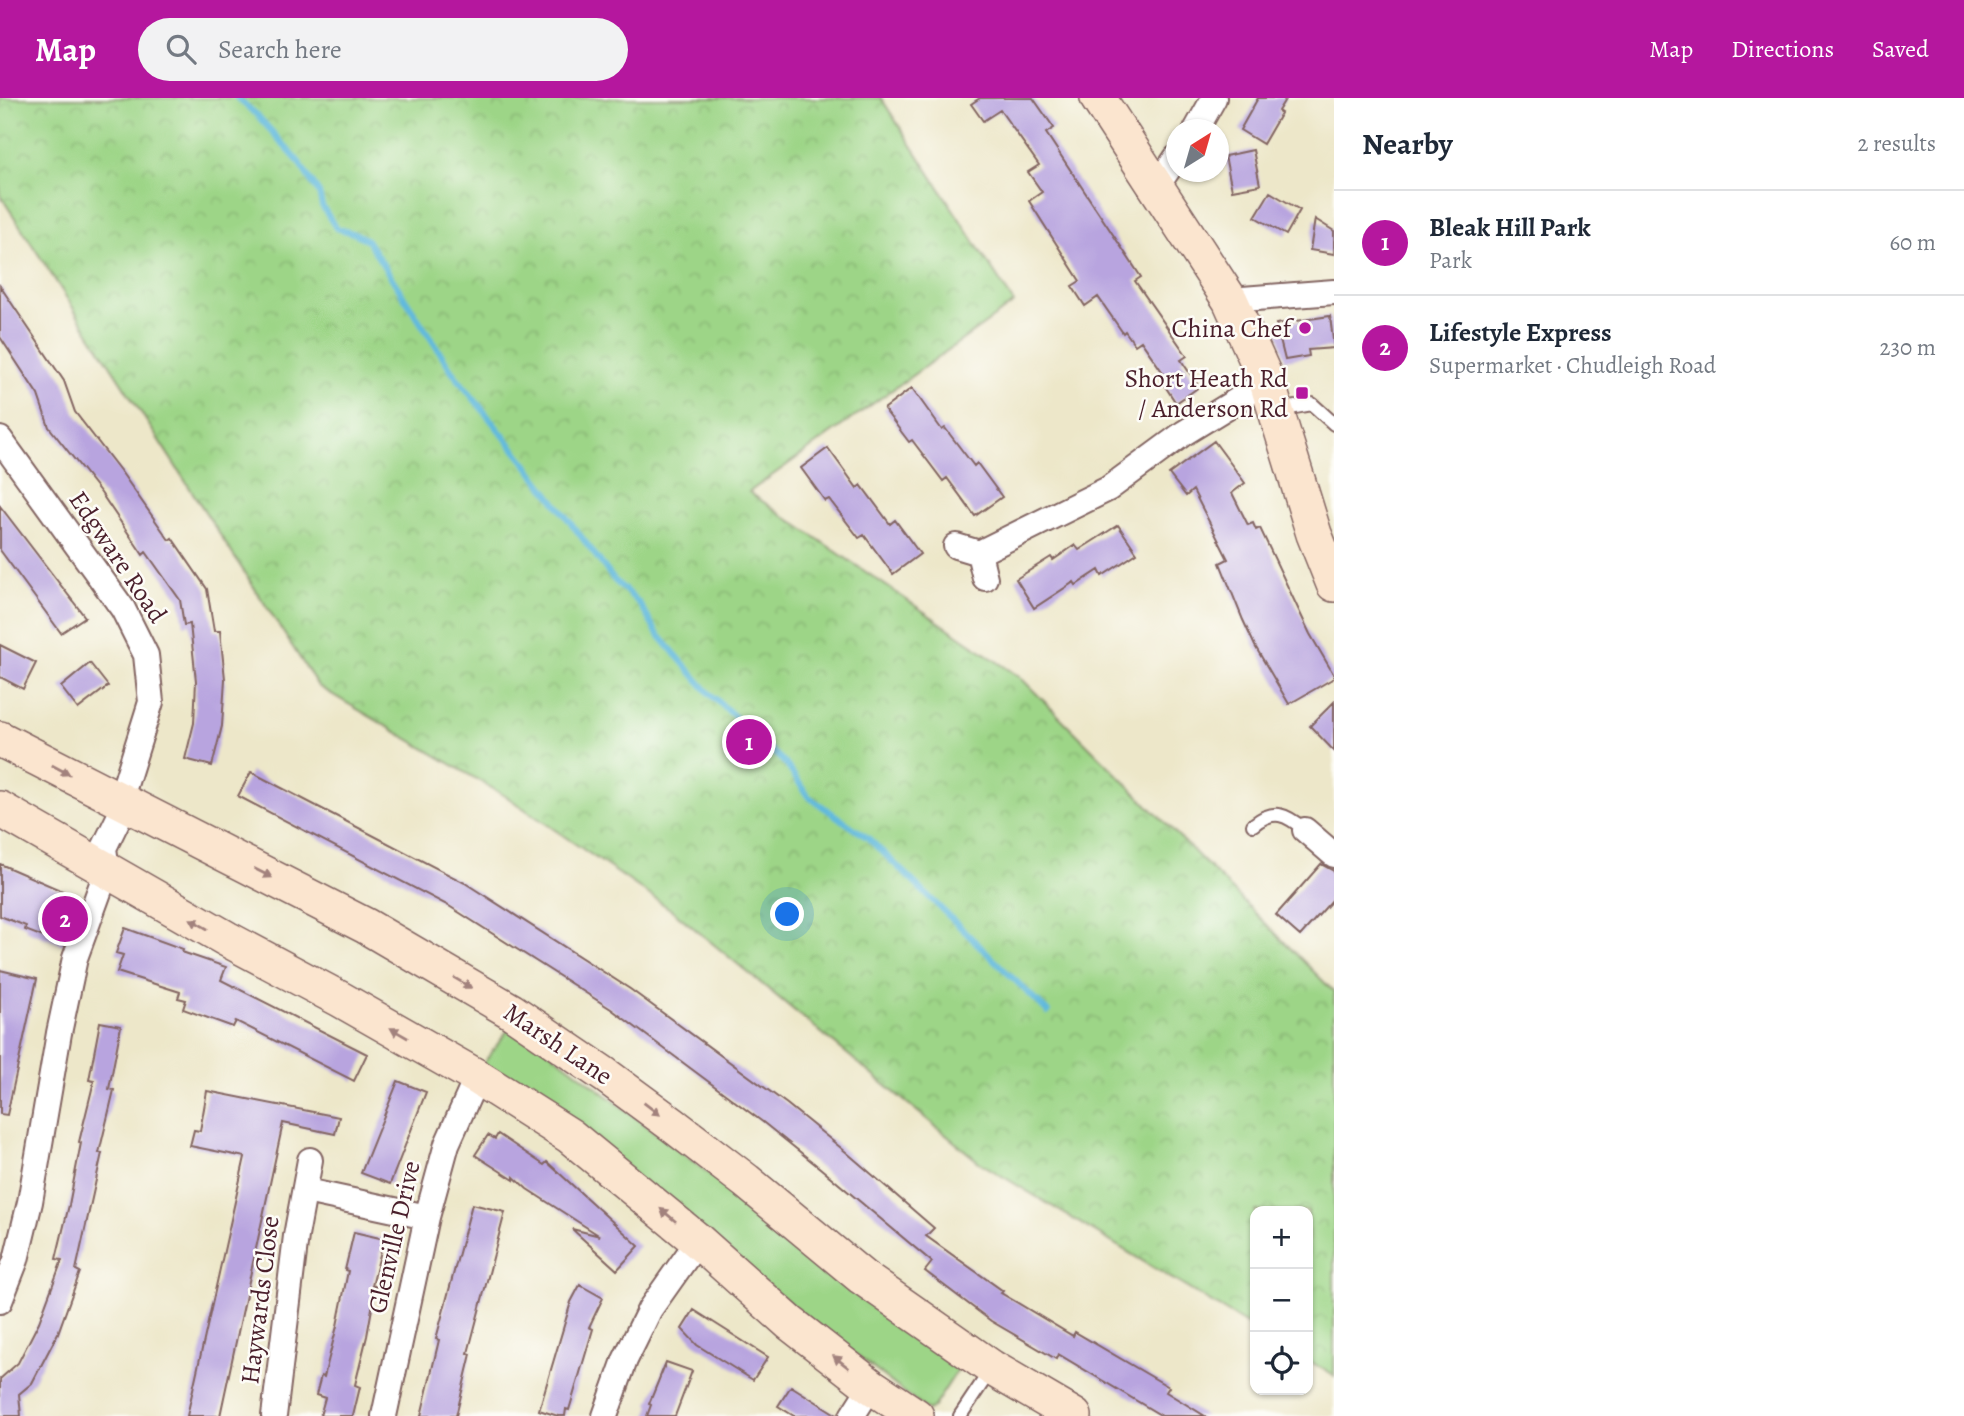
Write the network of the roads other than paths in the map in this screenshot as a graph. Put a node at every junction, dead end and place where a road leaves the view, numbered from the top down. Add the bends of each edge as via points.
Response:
1 (1098, 98) edge
2 (1214, 98) edge
3 (1202, 119) edge
4 (1166, 173) edge
5 (1157, 186) junction
6 (1334, 292) edge
7 (1230, 300) junction
8 (1271, 397) junction
9 (1334, 424) edge
10 (0, 439) edge
11 (985, 578) dead end
12 (1334, 584) edge
13 (0, 739) edge
14 (120, 801) junction
15 (0, 808) edge
16 (1253, 825) dead end
17 (1305, 830) joint
18 (1334, 855) edge
19 (107, 870) junction
20 (477, 1077) junction
21 (310, 1160) dead end
22 (306, 1191) junction
23 (427, 1217) junction
24 (698, 1241) junction
25 (0, 1301) edge
26 (992, 1368) junction
27 (871, 1385) junction
28 (274, 1416) edge
29 (384, 1416) edge
30 (605, 1416) edge
31 (852, 1416) edge
32 (916, 1416) edge
33 (960, 1416) edge
34 (1074, 1416) edge

1 - 5 main road
2 - 3 street
4 - 5 street
5 - 7 main road
6 - 7 street
7 - 8 main road
8 - 9 lane via 1312,404
8 - 11 street via 1184,433 1108,489 968,550
8 - 12 main road
10 - 14 street, Edgware Road via 123,609 146,655 151,702
13 -> 14 main road, Marsh Lane
14 - 19 street, Edgware Road via 121,813 104,848
14 -> 26 main road, Marsh Lane via 366,926 511,1011 654,1111 862,1277
15 - 19 main road
16 - 17 lane via 1271,814
17 - 18 street
20 -> 19 main road
19 - 25 street, Edgware Road via 75,958 30,1202
20 - 23 street, Glenville Drive via 447,1144
24 -> 20 main road via 570,1136
21 - 22 street, Haywards Close
22 - 23 street, Haywards Close
22 - 28 street, Haywards Close via 296,1236
23 - 29 street, Glenville Drive
27 -> 24 main road via 790,1324
24 - 30 street via 650,1309
26 - 33 lane
26 - 34 main road, Marsh Lane
27 - 31 street
27 - 32 main road

